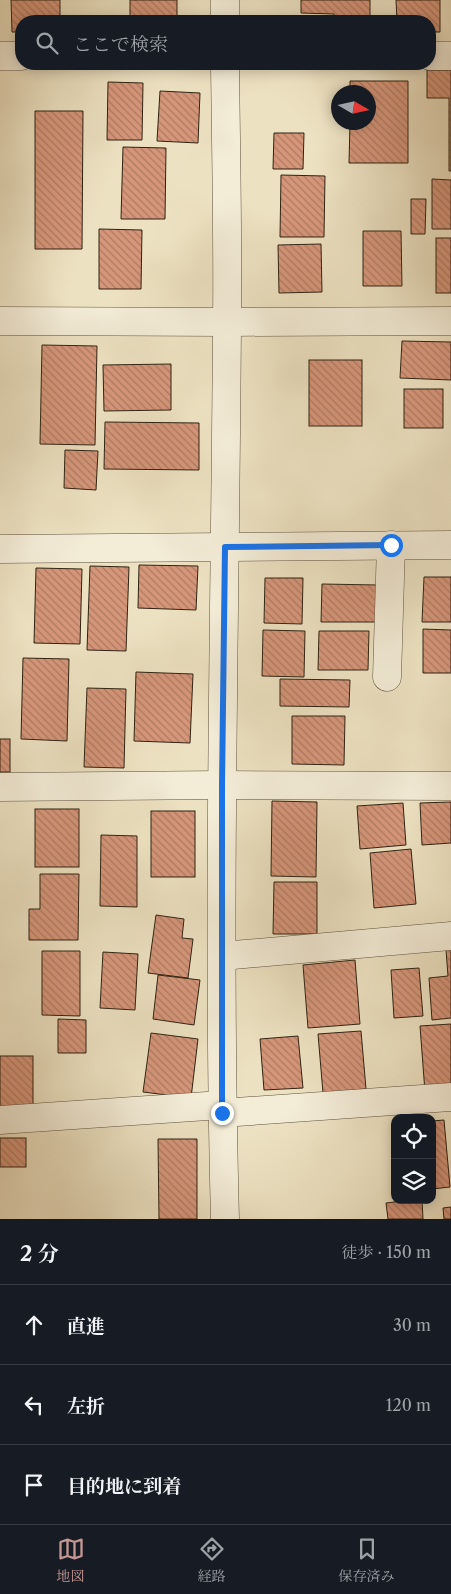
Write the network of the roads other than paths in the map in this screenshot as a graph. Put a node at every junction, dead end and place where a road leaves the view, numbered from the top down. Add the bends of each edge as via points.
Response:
1 (225, 0) edge
2 (225, 15) edge
3 (0, 56) edge
4 (15, 56) edge
5 (436, 56) edge
6 (451, 56) edge
7 (225, 70) edge
8 (0, 321) edge
9 (451, 321) edge
10 (227, 322) junction
11 (391, 545) junction
12 (451, 545) edge
13 (225, 547) junction
14 (0, 549) edge
15 (387, 677) dead end
16 (222, 785) junction
17 (451, 786) edge
18 (0, 787) edge
19 (451, 936) edge
20 (222, 956) junction
21 (451, 1096) edge
22 (222, 1109) junction
23 (0, 1120) edge
24 (225, 1219) edge

1 - 2 street
3 - 4 street
5 - 6 street
7 - 10 street
8 - 10 street
9 - 10 street
10 - 13 street
11 - 12 street
11 - 13 street
11 - 15 street
13 - 14 street
13 - 16 street
16 - 17 street
16 - 18 street
16 - 20 street
19 - 20 street
20 - 22 street
21 - 22 street
22 - 23 street
22 - 24 street

